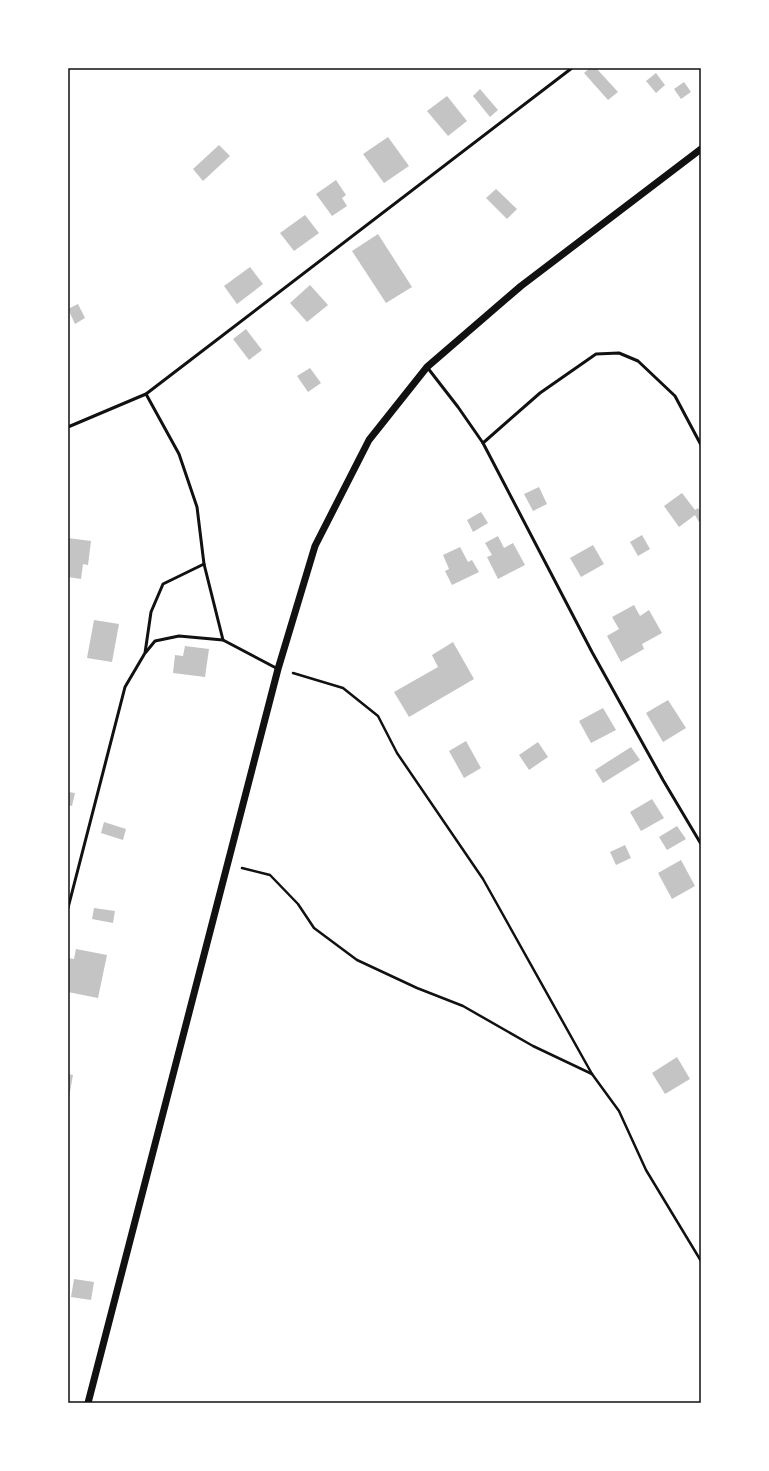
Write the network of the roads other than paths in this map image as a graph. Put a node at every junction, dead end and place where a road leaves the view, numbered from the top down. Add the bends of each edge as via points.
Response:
1 (572, 68) edge
2 (701, 149) edge
3 (427, 368) junction
4 (146, 394) junction
5 (68, 427) edge
6 (483, 443) junction
7 (701, 445) edge
8 (204, 564) junction
9 (223, 640) junction
10 (145, 654) junction
11 (278, 669) junction
12 (701, 844) edge
13 (68, 908) edge
14 (88, 1403) edge

1 - 4 lane
2 - 3 street via 521,286
3 - 6 lane
3 - 11 street via 369,440 315,546
4 - 5 lane
4 - 8 lane via 179,454 196,507
6 - 7 lane via 540,393 596,354 619,353 638,361 675,396
6 - 12 lane via 592,652
8 - 9 lane
8 - 10 lane via 163,584 151,612
9 - 10 lane via 179,636 155,641
9 - 11 lane
10 - 13 lane via 125,687
11 - 14 street

